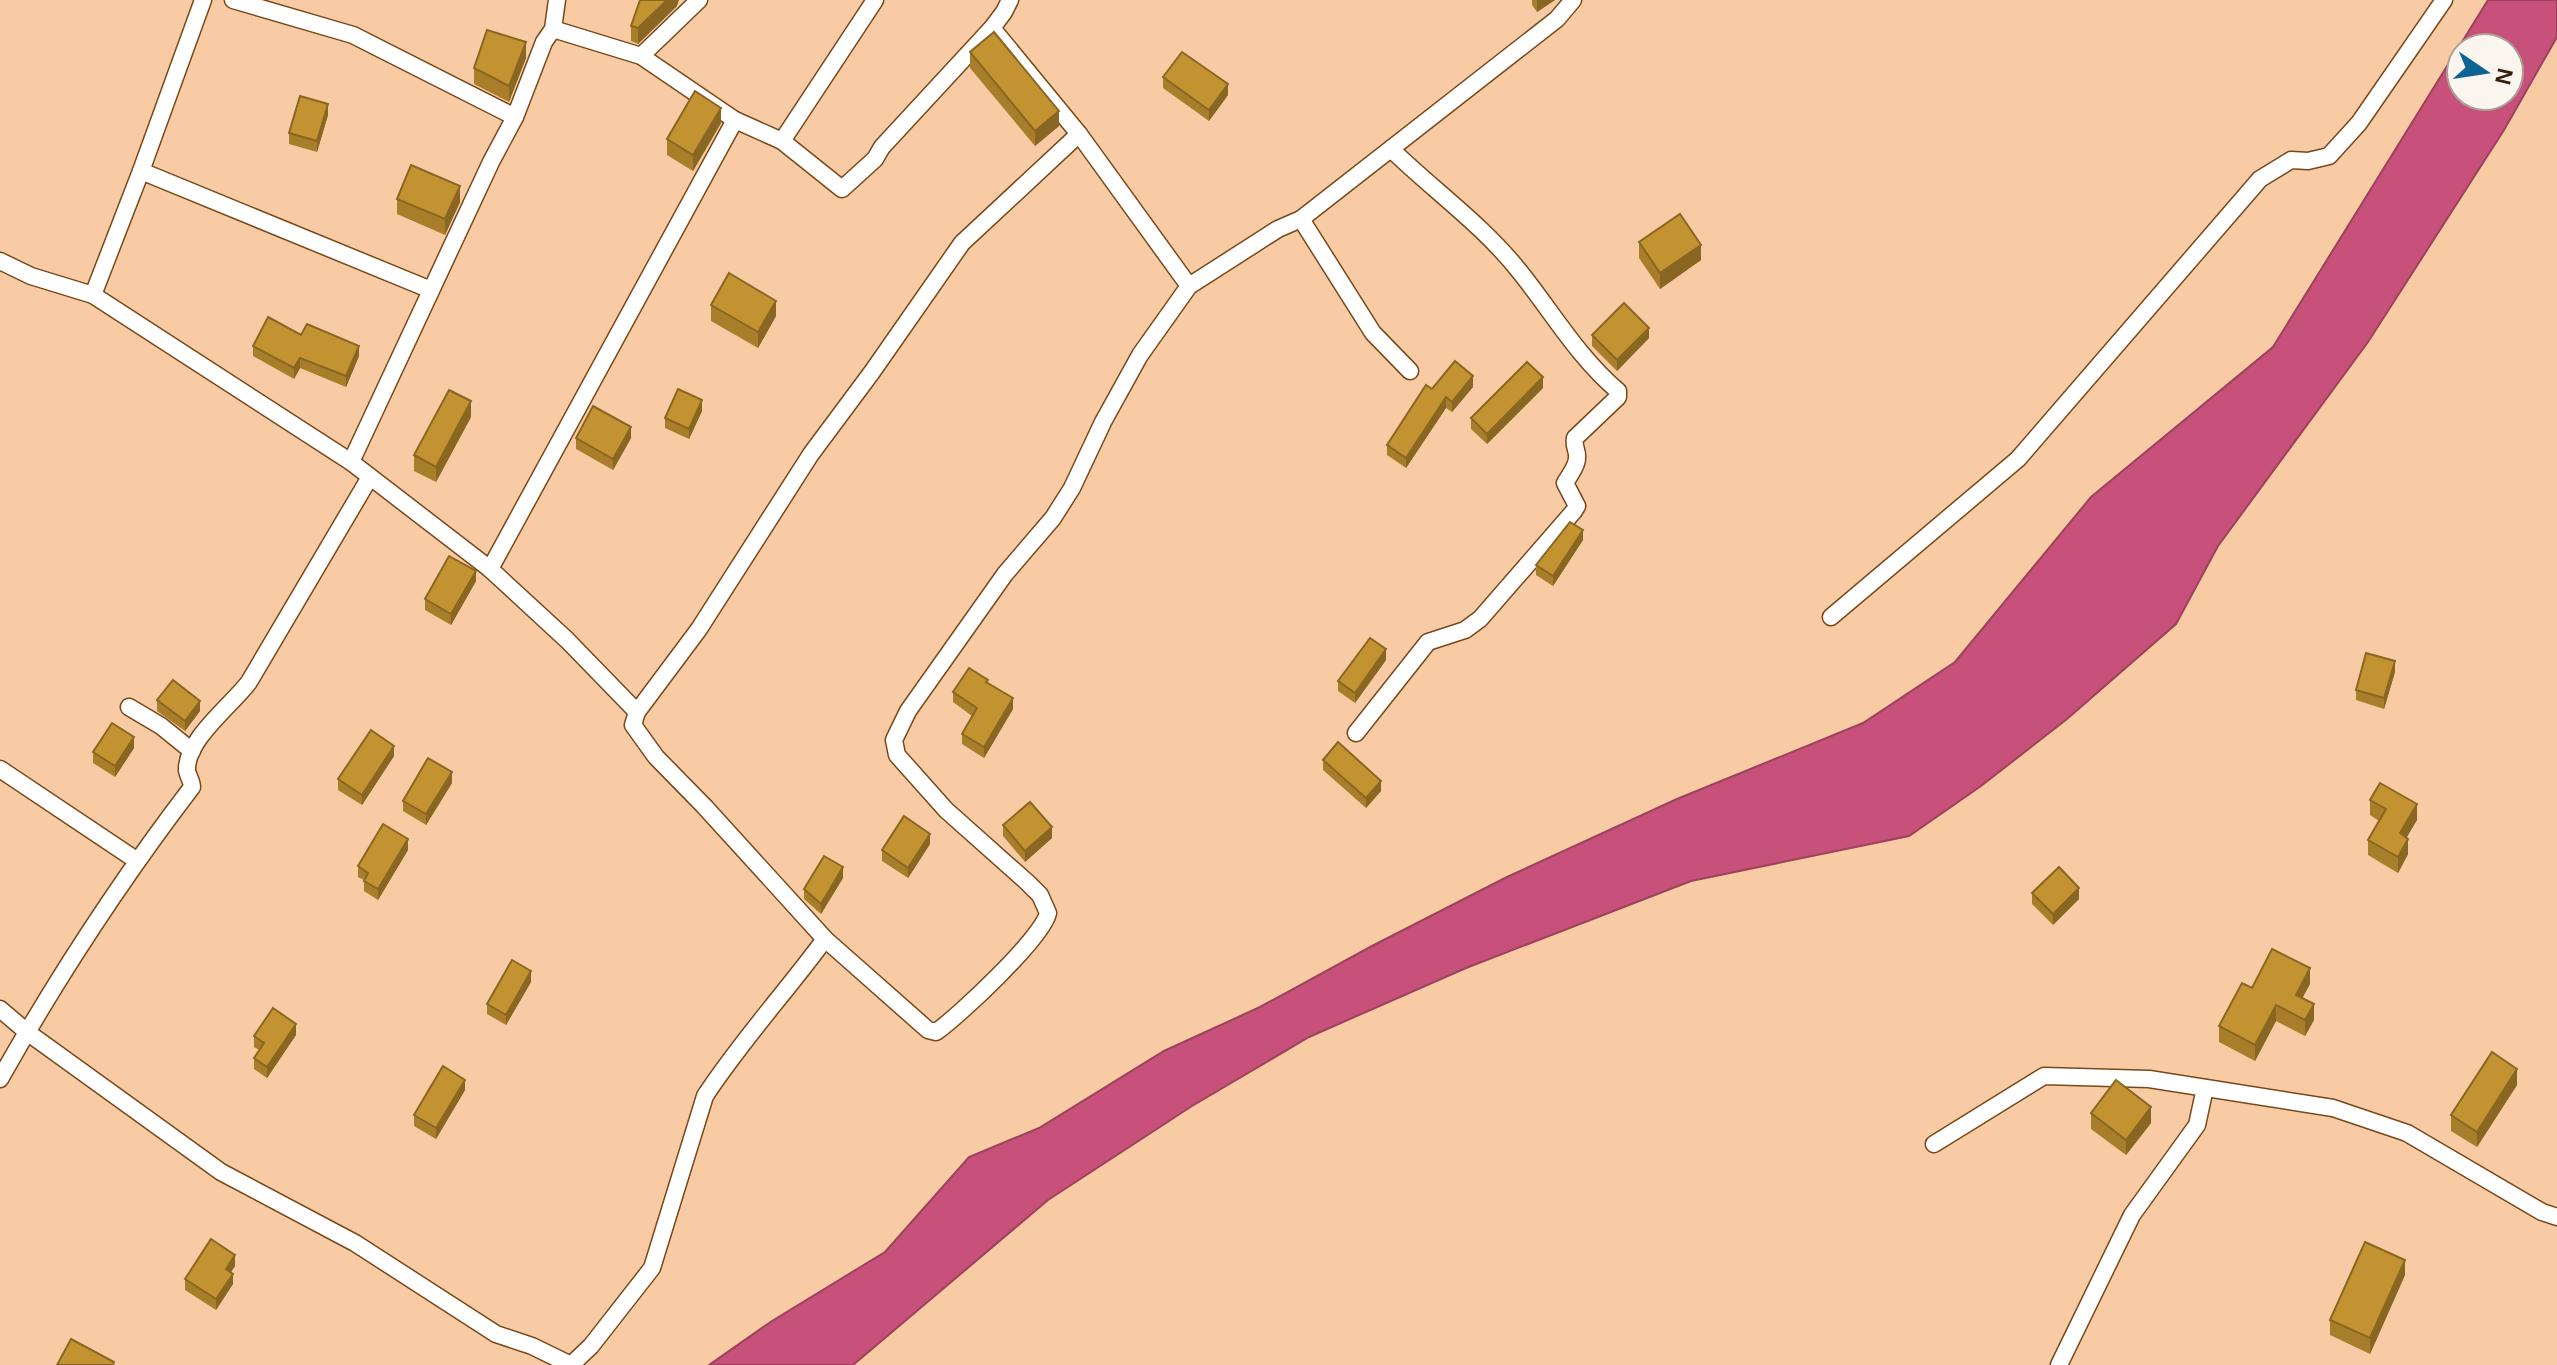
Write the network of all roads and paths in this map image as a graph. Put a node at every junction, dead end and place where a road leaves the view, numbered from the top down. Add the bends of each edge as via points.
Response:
1 (203, 0) edge
2 (233, 0) edge
3 (557, 0) edge
4 (699, 0) edge
5 (875, 0) edge
6 (1010, 0) edge
7 (1573, 0) edge
8 (2444, 0) edge
9 (992, 28) junction
10 (553, 29) junction
11 (641, 56) junction
12 (515, 117) junction
13 (735, 120) junction
14 (1079, 134) junction
15 (782, 141) junction
16 (1391, 149) junction
17 (141, 171) junction
18 (1301, 219) junction
19 (0, 261) edge
20 (1189, 286) junction
21 (431, 290) junction
22 (93, 295) junction
23 (1410, 371) dead end
24 (351, 462) junction
25 (370, 477) junction
26 (490, 569) junction
27 (1831, 617) dead end
28 (129, 707) dead end
29 (637, 712) junction
30 (1356, 733) dead end
31 (192, 751) junction
32 (0, 769) edge
33 (136, 860) junction
34 (825, 939) junction
35 (0, 1009) edge
36 (27, 1032) junction
37 (0, 1079) edge
38 (2205, 1088) junction
39 (1934, 1144) dead end
40 (2557, 1217) edge
41 (2059, 1365) edge

1 - 17 street
2 - 12 street via 353,35
3 - 10 street
4 - 11 street
5 - 15 street
6 - 9 street
7 - 16 street via 1557,19
8 - 27 street via 2359,123 2329,156 2291,160 2260,179 2018,459
9 - 14 street
9 - 15 street via 842,189
10 - 11 street
10 - 12 street
11 - 13 street
12 - 21 street
13 - 15 street
13 - 26 street
14 - 20 street
14 - 29 street via 962,243
16 - 18 street
16 - 30 street via 1479,226 1618,397 1575,438 1577,462 1565,483 1577,506 1574,511 1480,619 1428,642
17 - 21 street
17 - 22 street
18 - 20 street
18 - 23 street via 1373,333
19 - 22 street
20 - 34 street via 1140,355 1053,518 1005,574 908,711 894,740 897,755 946,810 1040,895 1047,919 936,1032
21 - 24 street
22 - 24 street
24 - 25 street
25 - 26 street
25 - 31 street via 249,682
26 - 29 street
28 - 31 street
29 - 34 street via 633,725 656,757
31 - 33 street via 187,771 192,787
32 - 33 street
33 - 36 street
34 - 36 street via 705,1096 652,1268 571,1365 496,1334 355,1243 221,1172
35 - 36 street
36 - 37 street
38 - 39 street via 2149,1079 2044,1076
38 - 40 street via 2333,1108 2407,1133
38 - 41 street via 2197,1125 2132,1215

